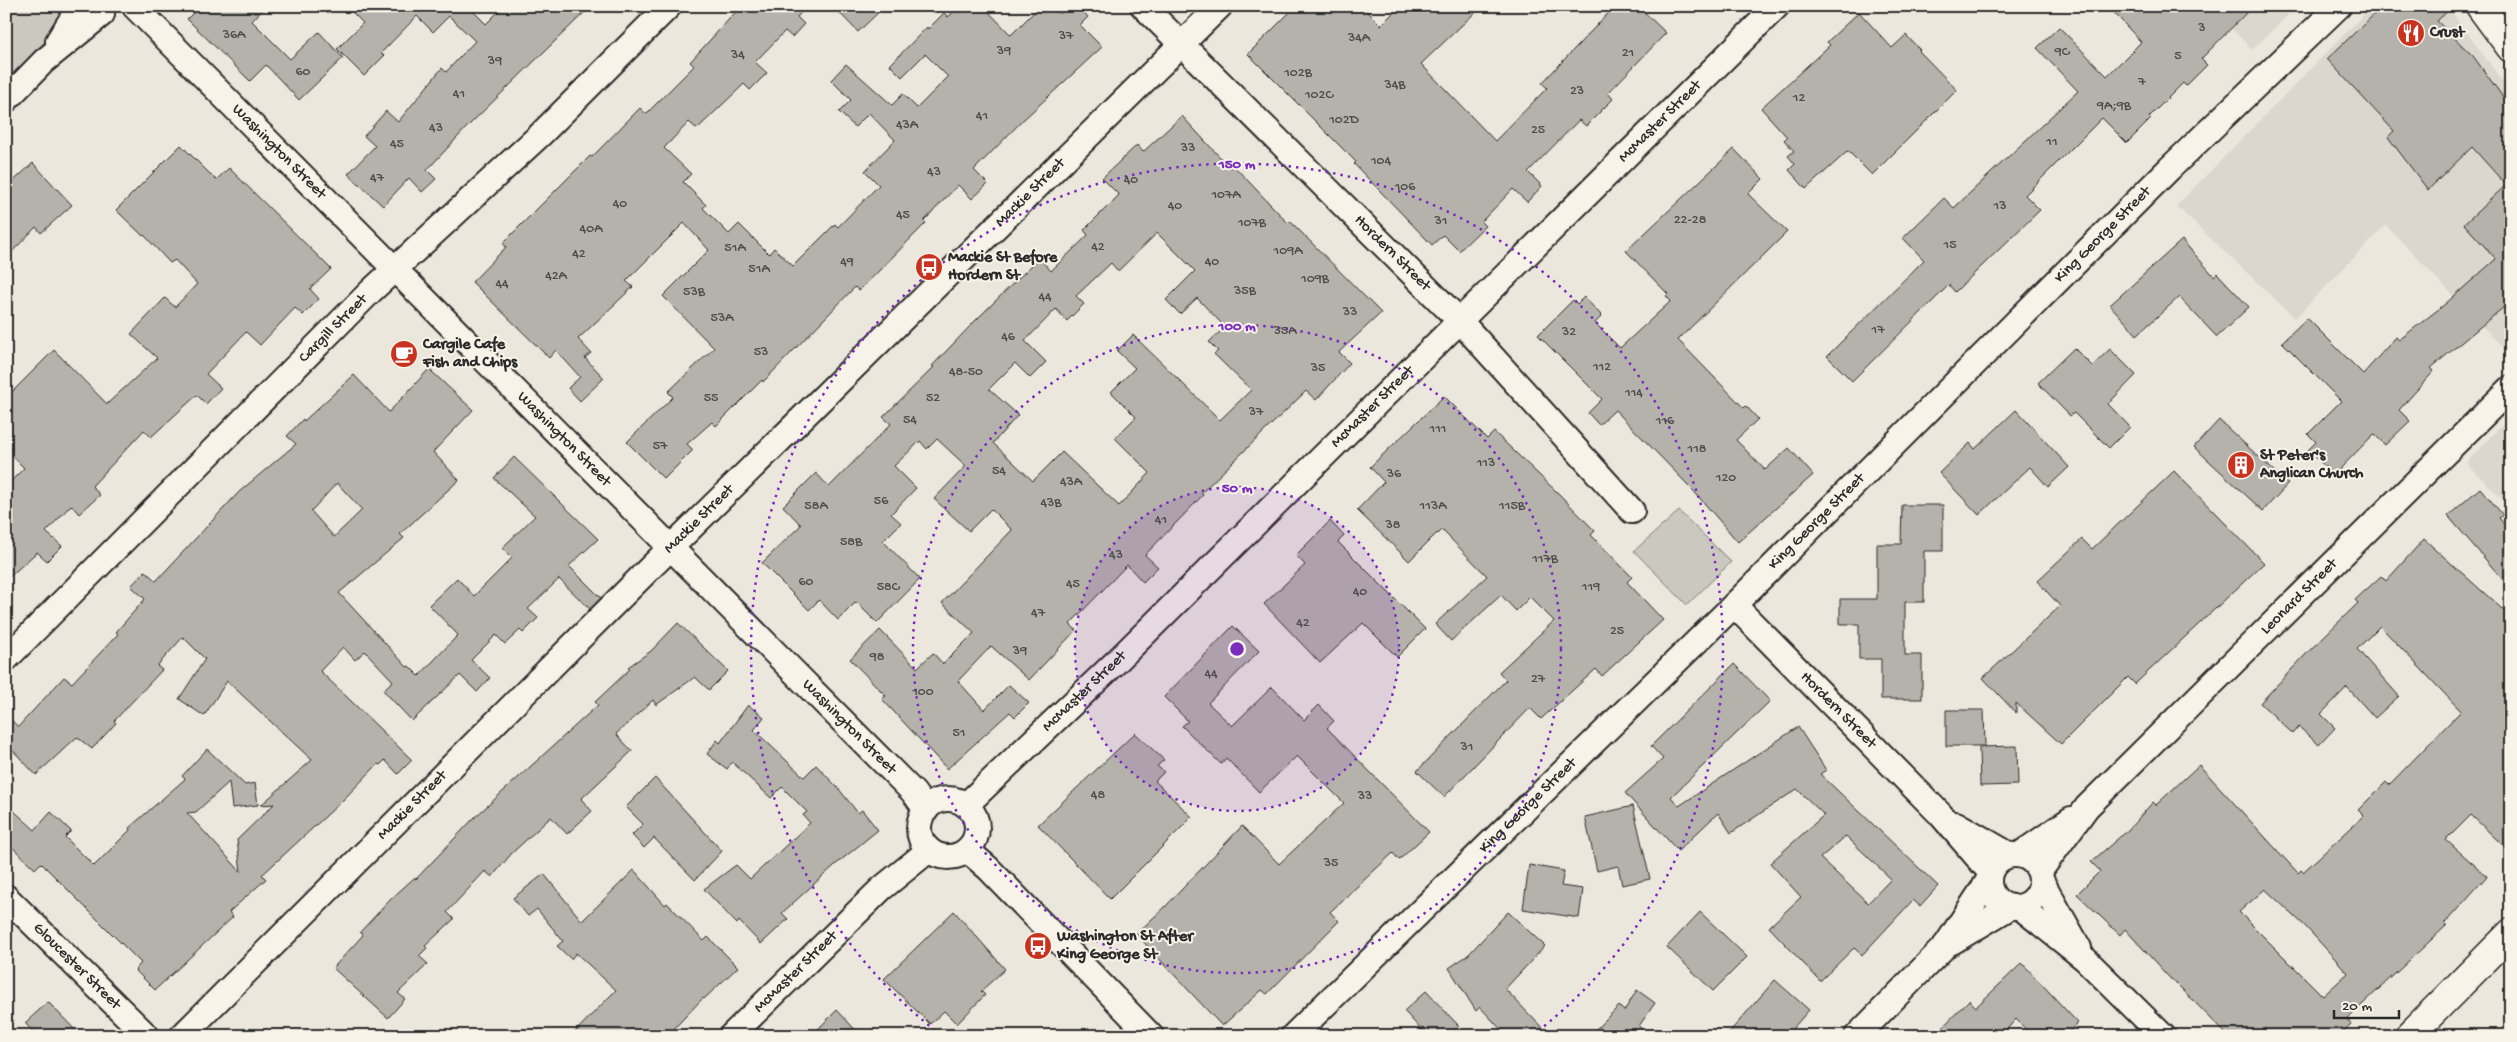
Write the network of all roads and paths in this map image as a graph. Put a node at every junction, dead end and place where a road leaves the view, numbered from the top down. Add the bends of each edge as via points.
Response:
1 (669, 6) edge
2 (1143, 6) edge
3 (1220, 6) edge
4 (1777, 6) edge
5 (2339, 6) edge
6 (2480, 6) edge
7 (136, 7) edge
8 (91, 9) edge
9 (1182, 45) junction
10 (2511, 48) edge
11 (6, 100) edge
12 (394, 270) junction
13 (1459, 320) junction
14 (2511, 388) edge
15 (1632, 511) dead end
16 (671, 547) junction
17 (1734, 605) junction
18 (6, 658) edge
19 (966, 805) junction
20 (2087, 808) junction
21 (926, 810) junction
22 (1941, 815) junction
23 (929, 850) junction
24 (967, 850) junction
25 (2014, 854) junction
26 (1989, 876) junction
27 (2040, 876) junction
28 (6, 897) edge
29 (2015, 907) junction
30 (2511, 933) edge
31 (1946, 945) junction
32 (2085, 959) junction
33 (147, 1036) edge
34 (182, 1036) edge
35 (731, 1036) edge
36 (1151, 1036) edge
37 (1293, 1036) edge
38 (1857, 1036) edge
39 (2163, 1036) edge
40 (2409, 1036) edge

1 - 12 street, Cargill Street via 540,135
2 - 9 street, Hordern Street
3 - 9 street, Mackie Street
4 - 13 street, McMaster Street
5 - 17 street, King George Street via 2162,176
6 - 10 main road
7 - 8 street via 123,15 109,16
7 - 12 street, Washington Street
8 - 11 street
9 - 13 street, Hordern Street
9 - 16 street, Mackie Street
12 - 16 street, Washington Street
12 - 18 street, Cargill Street
13 - 15 street, Hordern Street
13 - 19 street, McMaster Street via 1121,657
14 - 20 street, Leonard Street
16 - 21 street, Washington Street via 914,793
16 - 34 street, Mackie Street
17 - 22 street, Hordern Street
17 - 37 street, King George Street
19 - 21 street via 945,799
19 - 24 street via 977,823 976,838
20 - 25 street, Leonard Street
20 - 27 street, Leonard Street
21 - 23 street via 920,830
22 - 25 street, Hordern Street
22 - 26 street, Hordern Street
23 - 24 street via 952,857
23 - 35 street, McMaster Street via 881,889
24 - 36 street
25 - 26 street via 2001,858
25 - 27 street via 2028,857
26 - 29 street via 1994,898
26 - 31 street
27 - 29 street via 2035,897
27 - 32 street
28 - 33 street, Gloucester Street
29 - 31 street
29 - 32 street
30 - 40 main road
31 - 38 street
32 - 39 street

